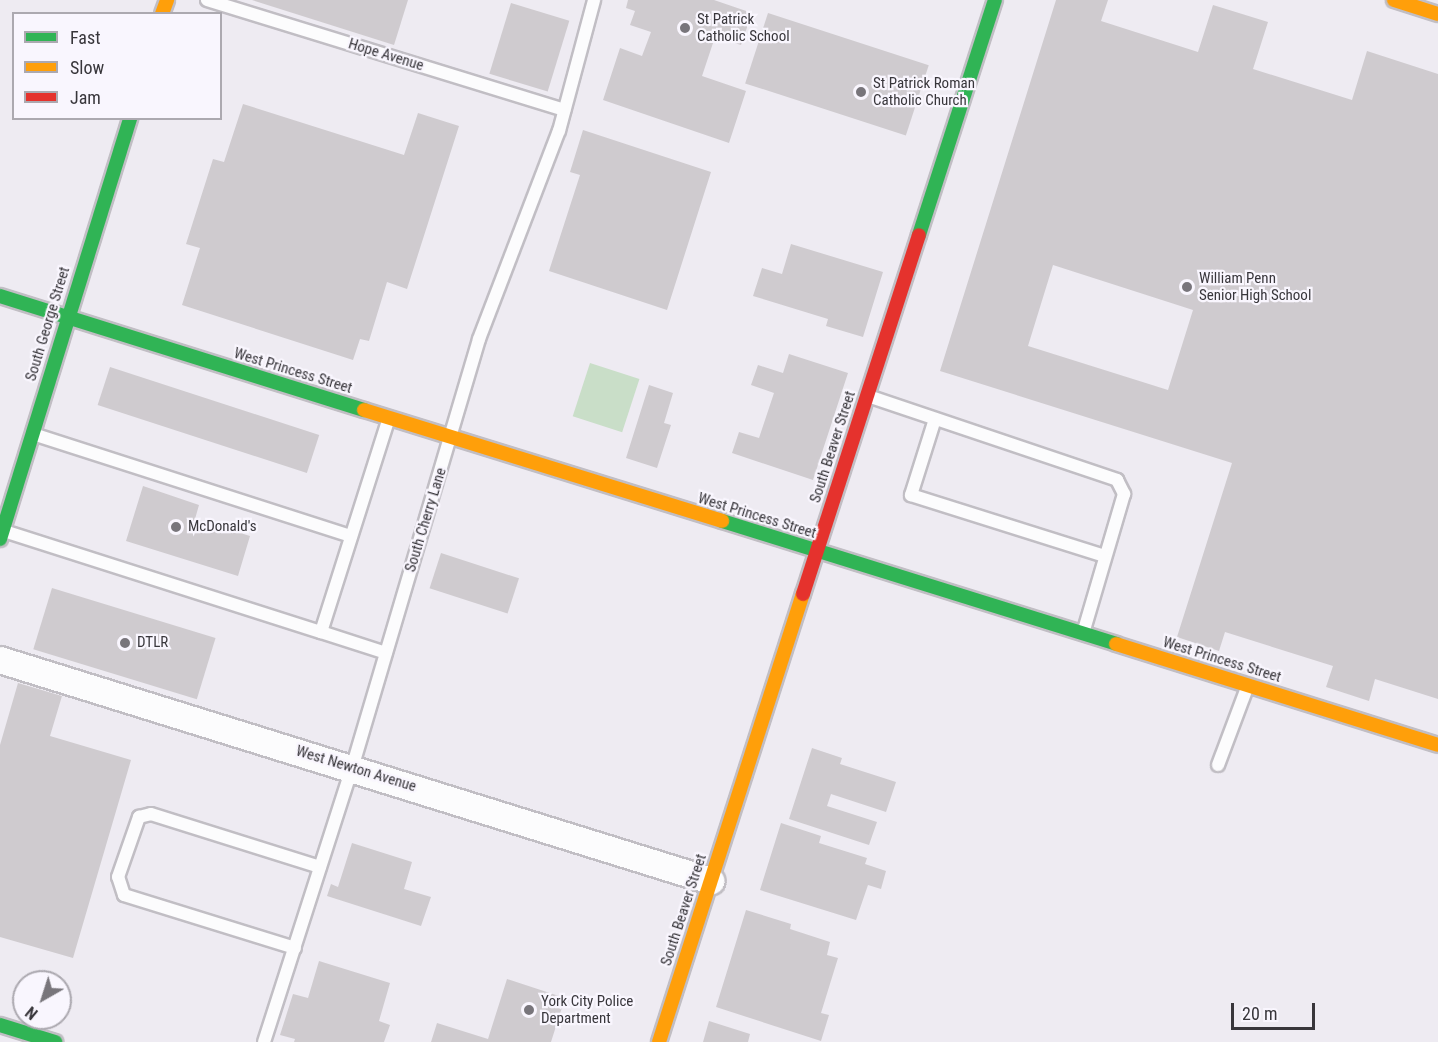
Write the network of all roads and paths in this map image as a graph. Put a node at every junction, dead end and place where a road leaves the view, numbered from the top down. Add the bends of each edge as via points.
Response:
1 (207, 0) edge
2 (594, 0) edge
3 (995, 0) edge
4 (1394, 0) edge
5 (1438, 14) edge
6 (564, 110) junction
7 (129, 120) edge
8 (0, 296) edge
9 (67, 318) junction
10 (867, 395) junction
11 (389, 418) junction
12 (935, 419) junction
13 (32, 434) junction
14 (451, 438) junction
15 (1, 535) edge
16 (351, 536) junction
17 (817, 551) junction
18 (1104, 556) junction
19 (321, 632) junction
20 (1083, 634) junction
21 (386, 653) junction
22 (0, 660) edge
23 (1248, 685) junction
24 (1438, 745) edge
25 (1218, 765) dead end
26 (352, 768) junction
27 (320, 867) junction
28 (711, 881) junction
29 (295, 948) junction
30 (0, 1025) edge
31 (55, 1042) edge
32 (264, 1042) edge
33 (659, 1042) edge

1 - 6 lane, Hope Avenue
2 - 6 lane, South Cherry Lane
3 - 10 street, South Beaver Street
4 - 5 street
6 - 14 lane, South Cherry Lane via 479,339
7 - 9 street, South George Street
8 - 9 street, West Princess Street
9 - 11 street, West Princess Street
9 - 13 street, South George Street
10 - 12 lane
10 - 17 street, South Beaver Street
11 - 14 street, West Princess Street
11 - 16 lane
12 - 18 lane via 1117,480 1124,494
12 - 18 lane via 911,495
13 - 15 street, South George Street
13 - 16 lane
14 - 17 street, West Princess Street
14 - 21 lane, South Cherry Lane
15 - 19 lane
16 - 19 lane
17 - 20 street, West Princess Street
17 - 28 street, South Beaver Street
18 - 20 lane
19 - 21 lane
20 - 23 street, West Princess Street
21 - 26 lane, South Cherry Lane
22 - 26 street, West Newton Avenue
23 - 24 street, West Princess Street
23 - 25 lane
26 - 27 lane, South Cherry Lane
26 - 28 street, West Newton Avenue
27 - 29 lane, South Cherry Lane
27 - 29 lane via 151,814 139,817 118,877 124,894
28 - 33 street, South Beaver Street
29 - 32 lane, South Cherry Lane
30 - 31 street

